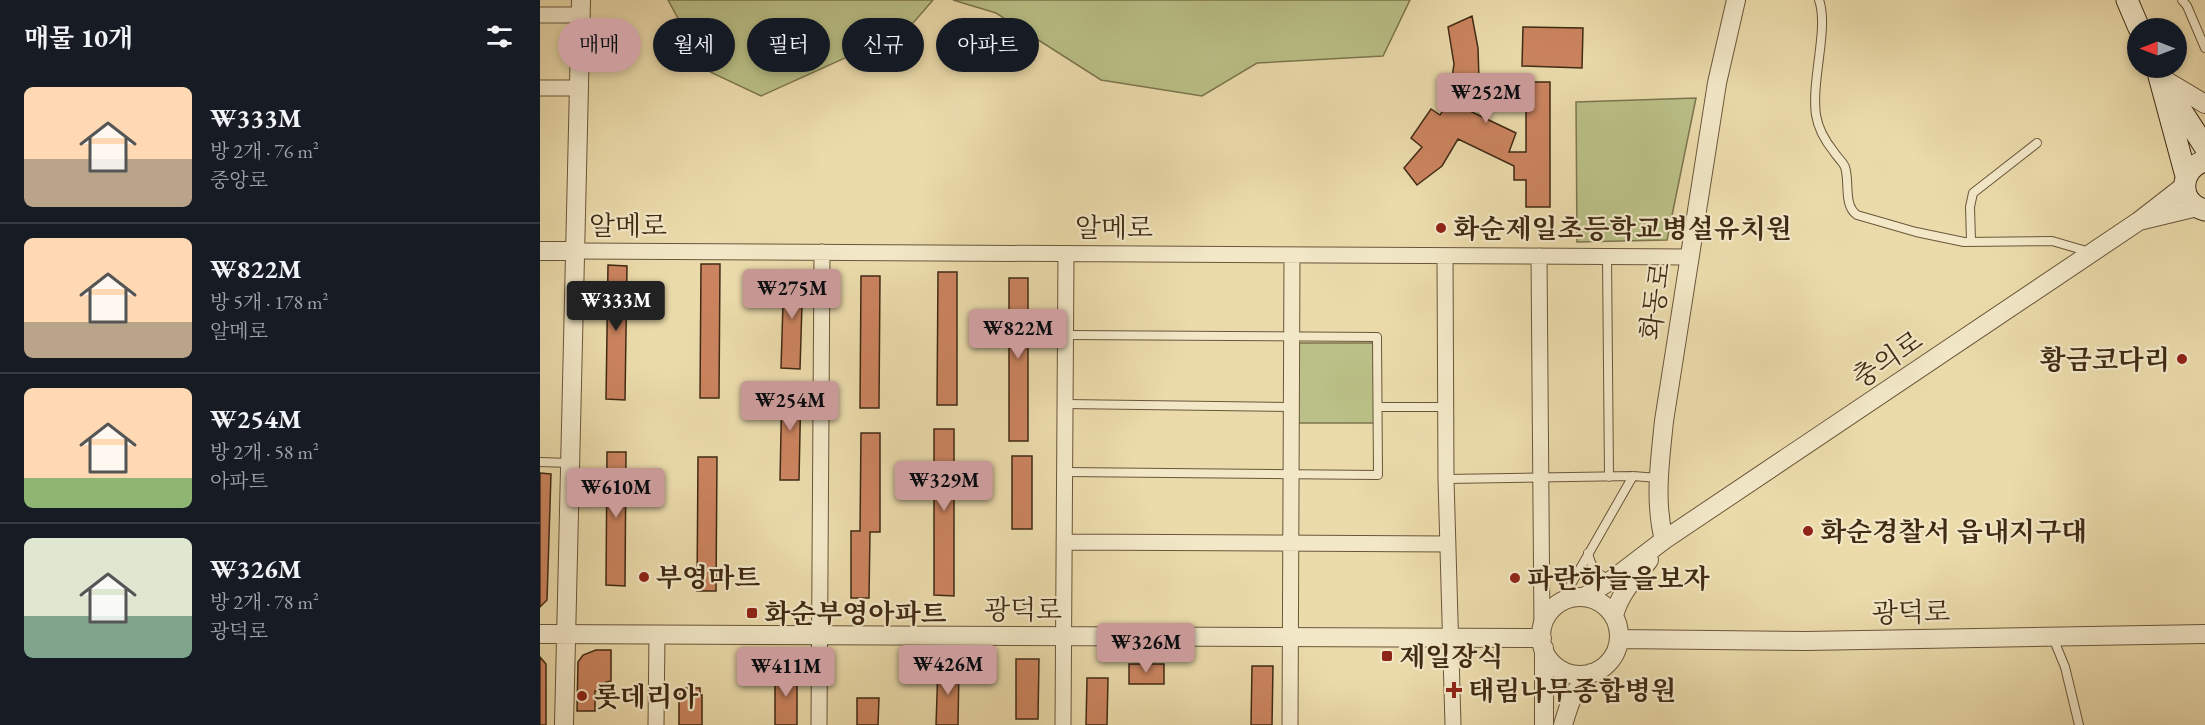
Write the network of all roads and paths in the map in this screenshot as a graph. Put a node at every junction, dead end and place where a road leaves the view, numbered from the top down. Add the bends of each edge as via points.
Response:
1 (1736, 0) edge
2 (1819, 0) edge
3 (2127, 0) edge
4 (2182, 0) edge
5 (581, 8) edge
6 (540, 15) edge
7 (2135, 18) edge
8 (2205, 48) edge
9 (2159, 78) edge
10 (2161, 78) edge
11 (2166, 78) edge
12 (540, 88) edge
13 (579, 88) junction
14 (2205, 104) edge
15 (2037, 143) dead end
16 (2205, 147) edge
17 (2205, 161) edge
18 (2185, 181) junction
19 (2203, 209) edge
20 (2139, 221) junction
21 (1971, 241) junction
22 (540, 251) edge
23 (576, 251) junction
24 (822, 252) junction
25 (2092, 252) junction
26 (1066, 254) junction
27 (1292, 255) junction
28 (1444, 256) junction
29 (1539, 256) junction
30 (1607, 256) junction
31 (1689, 257) junction
32 (1065, 335) junction
33 (1292, 337) junction
34 (1065, 404) junction
35 (1291, 407) junction
36 (1378, 407) junction
37 (1446, 407) junction
38 (540, 462) edge
39 (570, 463) junction
40 (1065, 472) junction
41 (1291, 475) junction
42 (1633, 476) junction
43 (1541, 477) junction
44 (1609, 477) junction
45 (1658, 478) junction
46 (1446, 479) junction
47 (1664, 540) junction
48 (1064, 543) junction
49 (1291, 544) junction
50 (1448, 544) junction
51 (1587, 554) junction
52 (1613, 579) junction
53 (1584, 597) junction
54 (1561, 602) junction
55 (1614, 616) junction
56 (540, 634) edge
57 (567, 634) junction
58 (2205, 634) edge
59 (657, 635) junction
60 (820, 636) junction
61 (1063, 636) junction
62 (1291, 637) junction
63 (2052, 637) junction
64 (1451, 638) junction
65 (1542, 639) junction
66 (1619, 639) junction
67 (1591, 673) junction
68 (564, 725) edge
69 (656, 725) edge
70 (819, 725) edge
71 (1063, 725) edge
72 (1290, 725) edge
73 (1453, 725) edge
74 (1545, 725) edge
75 (1563, 725) edge
76 (2079, 725) edge

1 - 31 street, 화동로 via 1717,83
2 - 21 lane via 1822,9 1816,117 1844,166 1853,212 1916,232
3 - 7 main road
4 - 8 lane
5 - 6 street
5 - 13 street
9 - 18 main road
10 - 16 main road
11 - 14 street
12 - 13 street
13 - 23 street
15 - 21 lane via 1972,193
17 - 18 main road via 2195,165
18 - 19 main road via 2186,194
18 - 20 street, 충의로
19 - 20 street
20 - 25 street, 충의로
21 - 25 lane via 2052,241
22 - 23 street, 알메로
23 - 24 street, 알메로
23 - 39 street
24 - 26 street, 알메로
24 - 60 street
25 - 47 street, 충의로
26 - 27 street, 알메로
26 - 32 street
27 - 28 street, 알메로
27 - 33 street
28 - 29 street, 알메로
28 - 37 street
29 - 30 street, 알메로
29 - 43 street
30 - 31 street, 알메로
30 - 44 lane
31 - 45 street, 화동로
32 - 33 lane
32 - 34 street
33 - 35 street
33 - 36 lane via 1377,337
34 - 35 lane
34 - 40 street
35 - 41 street
36 - 37 lane
36 - 41 lane via 1378,475
37 - 46 street
38 - 39 lane
39 - 57 street
40 - 41 lane
40 - 48 street
41 - 49 street
42 - 44 lane
42 - 45 lane
42 - 51 lane
43 - 44 lane
43 - 46 lane
43 - 65 street
45 - 47 street, 화동로
46 - 50 street
47 - 52 street, 충의로
47 - 55 street, 충의로 via 1626,590
48 - 49 street
48 - 61 street
49 - 50 street
49 - 62 street
50 - 64 street
51 - 52 lane via 1597,573
51 - 54 lane
52 - 53 street, 충의로
53 - 54 street
53 - 55 street via 1595,600
54 - 65 street via 1546,619
55 - 66 street
56 - 57 street, 광덕로
57 - 59 street, 광덕로
57 - 68 street
58 - 63 street, 광덕로
59 - 60 street, 광덕로
59 - 69 street
60 - 61 street, 광덕로
60 - 70 street
61 - 62 street, 광덕로
61 - 71 street
62 - 64 street, 광덕로
62 - 72 street
63 - 66 street, 광덕로
63 - 76 lane via 2065,667
64 - 65 street, 광덕로
64 - 73 street
65 - 67 street via 1549,659 1557,667 1579,675
65 - 74 street
66 - 67 street via 1610,661
67 - 75 street via 1577,688

